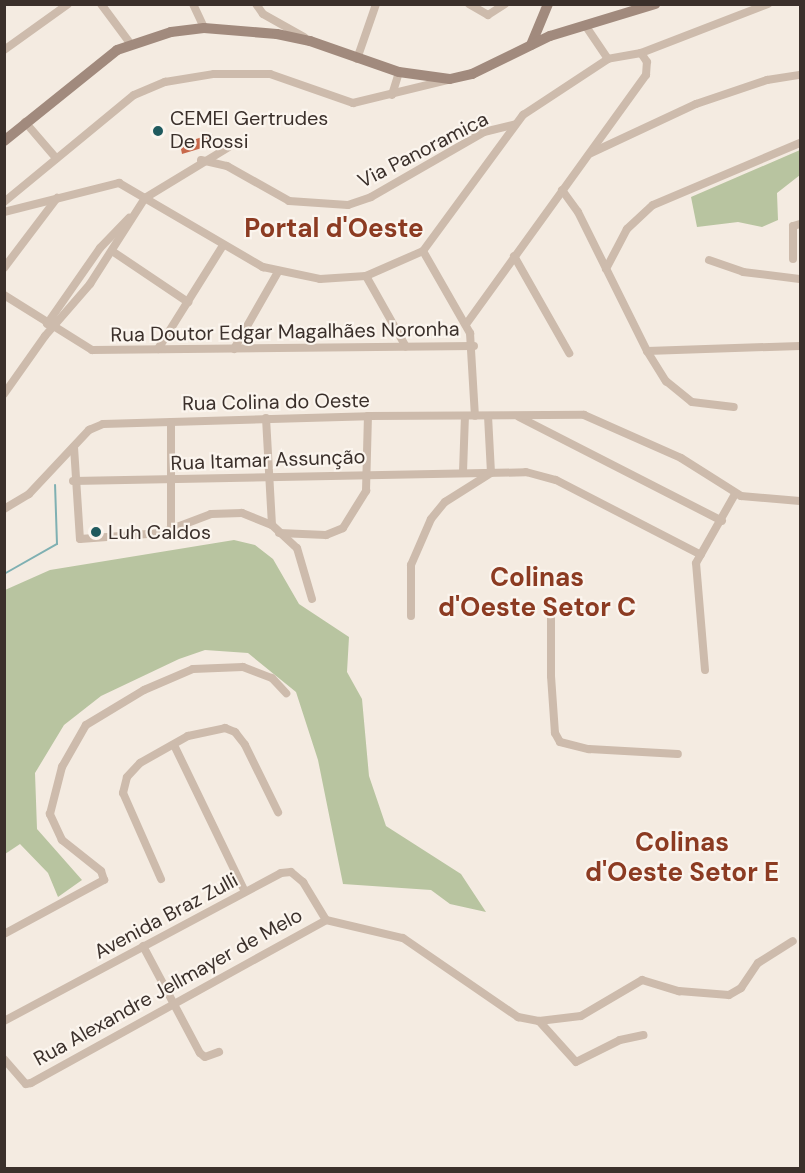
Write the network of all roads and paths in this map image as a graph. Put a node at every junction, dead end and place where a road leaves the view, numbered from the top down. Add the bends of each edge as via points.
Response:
1 (68, 4) edge
2 (101, 4) edge
3 (193, 4) edge
4 (255, 4) edge
5 (376, 4) edge
6 (469, 4) edge
7 (506, 4) edge
8 (548, 4) edge
9 (655, 4) edge
10 (768, 4) edge
11 (585, 25) junction
12 (204, 28) junction
13 (310, 40) junction
14 (130, 44) junction
15 (531, 45) junction
16 (4, 50) edge
17 (641, 53) junction
18 (357, 59) junction
19 (608, 59) junction
20 (399, 72) junction
21 (800, 74) edge
22 (450, 79) junction
23 (392, 95) junction
24 (25, 122) junction
25 (514, 124) junction
26 (4, 141) edge
27 (801, 143) edge
28 (229, 147) dead end
29 (587, 155) junction
30 (57, 158) junction
31 (201, 160) junction
32 (562, 190) junction
33 (57, 198) junction
34 (146, 198) junction
35 (4, 202) edge
36 (4, 212) edge
37 (135, 213) junction
38 (801, 224) edge
39 (222, 247) junction
40 (112, 251) junction
41 (423, 251) junction
42 (514, 256) junction
43 (793, 259) dead end
44 (709, 260) dead end
45 (4, 268) edge
46 (606, 269) junction
47 (278, 272) junction
48 (366, 276) junction
49 (801, 279) edge
50 (4, 295) edge
51 (188, 302) junction
52 (48, 320) junction
53 (466, 323) junction
54 (56, 326) junction
55 (45, 336) junction
56 (474, 346) junction
57 (801, 346) edge
58 (406, 347) junction
59 (158, 349) junction
60 (234, 349) junction
61 (647, 351) junction
62 (569, 353) dead end
63 (4, 394) edge
64 (734, 407) dead end
65 (368, 416) junction
66 (465, 416) junction
67 (475, 416) junction
68 (488, 416) junction
69 (518, 417) junction
70 (266, 418) junction
71 (171, 422) junction
72 (74, 447) junction
73 (463, 472) junction
74 (368, 473) junction
75 (491, 473) junction
76 (269, 478) junction
77 (171, 480) junction
78 (73, 481) junction
79 (735, 494) junction
80 (801, 501) edge
81 (4, 509) edge
82 (722, 521) junction
83 (272, 525) junction
84 (171, 531) junction
85 (279, 533) junction
86 (701, 555) junction
87 (312, 599) dead end
88 (551, 614) dead end
89 (411, 616) dead end
90 (705, 670) dead end
91 (286, 693) dead end
92 (174, 745) junction
93 (678, 754) dead end
94 (278, 812) dead end
95 (161, 879) dead end
96 (245, 892) junction
97 (326, 920) junction
98 (4, 934) edge
99 (793, 942) dead end
100 (143, 946) junction
101 (174, 1003) junction
102 (4, 1021) edge
103 (539, 1021) junction
104 (643, 1035) dead end
105 (219, 1052) dead end
106 (4, 1059) edge

1 - 16 street
2 - 14 street
3 - 12 street
4 - 13 street via 263,14
5 - 18 street
6 - 7 street via 488,15
8 - 15 main road
9 - 11 main road
10 - 17 street
11 - 15 main road
11 - 19 street
12 - 13 main road
12 - 14 main road
13 - 18 main road
14 - 24 main road
15 - 22 main road via 472,74
17 - 19 street
17 - 29 street via 647,62 646,75
18 - 20 main road
19 - 25 street, Via Panoramica via 532,106
20 - 22 main road
20 - 23 street
21 - 29 street via 696,104
22 - 23 street
23 - 30 street via 347,103 270,74 192,77 134,95
24 - 26 main road
24 - 30 street
25 - 31 street, Via Panoramica via 484,132 348,205 289,201 227,166
25 - 41 street
27 - 46 street via 653,205 627,230
28 - 31 street
29 - 32 street
30 - 35 street
31 - 34 street
32 - 42 street
32 - 46 street
33 - 34 street via 113,182
33 - 36 street
33 - 45 street
34 - 37 street
34 - 39 street
37 - 40 street
37 - 52 street via 100,248
38 - 43 street via 794,226
39 - 47 street
39 - 51 street
40 - 51 street
40 - 54 street
41 - 48 street
41 - 53 street
42 - 53 street
42 - 62 street
44 - 49 street via 743,272
46 - 61 street
47 - 48 street via 330,280
47 - 60 street
48 - 58 street
50 - 52 street, Rua Doutor Edgar Magalhães Noronha
51 - 59 street
52 - 54 street, Rua Doutor Edgar Magalhães Noronha
52 - 55 street
53 - 56 street
54 - 55 street
54 - 59 street, Rua Doutor Edgar Magalhães Noronha via 92,351
55 - 63 street
56 - 58 street, Rua Doutor Edgar Magalhães Noronha
56 - 67 street
57 - 61 street
58 - 60 street, Rua Doutor Edgar Magalhães Noronha
59 - 60 street, Rua Doutor Edgar Magalhães Noronha
61 - 64 street via 666,381 692,402
65 - 66 street, Rua Colina do Oeste
65 - 70 street, Rua Colina do Oeste
65 - 74 street
66 - 67 street, Rua Colina do Oeste
66 - 73 street
67 - 68 street, Rua Colina do Oeste
68 - 69 street, Rua Colina do Oeste
68 - 75 street
69 - 79 street, Rua Colina do Oeste via 593,418 681,458
69 - 82 street
70 - 71 street, Rua Colina do Oeste
70 - 76 street
71 - 72 street, Rua Colina do Oeste via 103,424 89,430
71 - 77 street
72 - 78 street
72 - 81 street, Rua Colina do Oeste via 29,494
73 - 74 street, Rua Itamar Assunção
73 - 75 street, Rua Itamar Assunção
74 - 76 street, Rua Itamar Assunção
74 - 85 street via 362,499 343,528 326,535
75 - 86 street, Rua Itamar Assunção via 526,472 556,480
75 - 89 street via 445,502 431,519 411,565
76 - 77 street, Rua Itamar Assunção
76 - 83 street
77 - 78 street, Rua Itamar Assunção
77 - 84 street
78 - 84 street via 76,533 83,541
79 - 80 street
79 - 82 street
82 - 86 street
83 - 84 street via 227,512
83 - 85 street
85 - 87 street via 297,548
86 - 90 street via 696,568
88 - 93 street via 555,733 560,742 589,749
91 - 98 street via 272,678 243,667 193,669 144,690 86,725 62,767 50,814 63,840 101,871 103,882
92 - 94 street via 201,731 235,732
92 - 95 street via 140,763 127,777 123,793
92 - 96 street
96 - 97 street, Avenida Braz Zulli via 291,872 303,882
96 - 100 street, Avenida Braz Zulli
97 - 101 street, Rua Alexandre Jellmayer de Melo
97 - 103 street via 403,938 518,1017
99 - 103 street via 758,963 741,988 729,994 679,991 642,980 581,1016
100 - 101 street
100 - 102 street, Avenida Braz Zulli
101 - 105 street via 200,1053 205,1057
101 - 106 street, Rua Alexandre Jellmayer de Melo via 26,1084
103 - 104 street via 576,1062 620,1040

